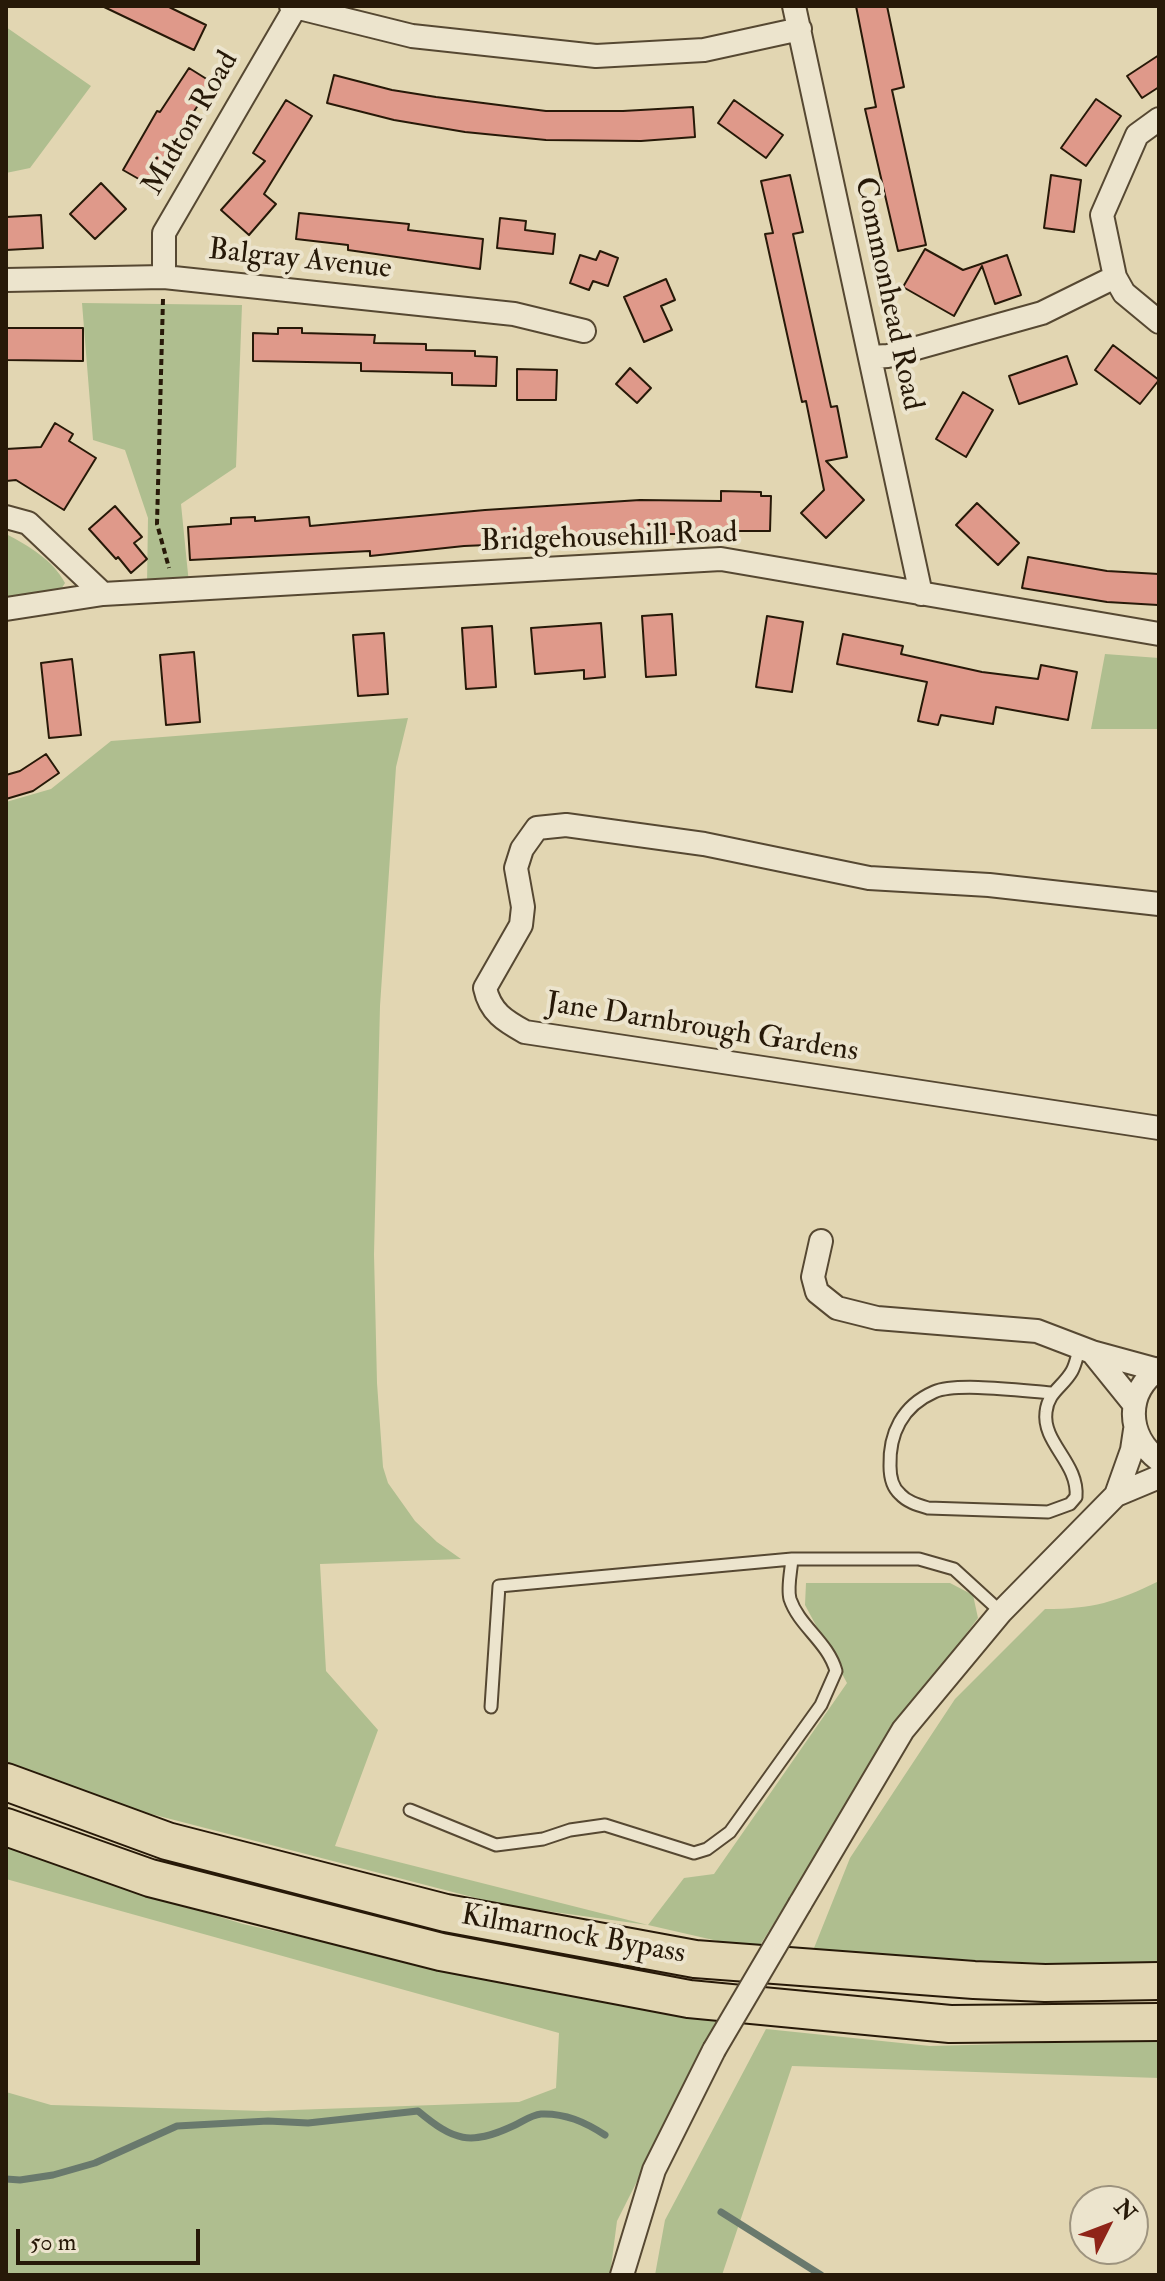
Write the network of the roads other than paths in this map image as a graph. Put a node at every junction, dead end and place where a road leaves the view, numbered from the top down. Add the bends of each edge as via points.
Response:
1 (794, 6) edge
2 (293, 7) edge
3 (800, 29) junction
4 (1159, 119) edge
5 (164, 277) junction
6 (1115, 277) junction
7 (6, 280) edge
8 (1159, 322) edge
9 (584, 331) dead end
10 (870, 357) junction
11 (6, 517) edge
12 (103, 594) junction
13 (921, 594) junction
14 (6, 609) edge
15 (1159, 634) edge
16 (1159, 904) edge
17 (1159, 1128) edge
18 (821, 1241) dead end
19 (1086, 1350) junction
20 (1158, 1369) edge
21 (1051, 1393) junction
22 (1134, 1404) junction
23 (1135, 1430) junction
24 (1159, 1460) edge
25 (1159, 1477) edge
26 (1116, 1495) junction
27 (792, 1559) junction
28 (1001, 1612) junction
29 (491, 1707) dead end
30 (6, 1782) edge
31 (410, 1810) dead end
32 (6, 1827) edge
33 (1159, 1981) edge
34 (1159, 2022) edge
35 (622, 2275) edge

1 - 3 street, Commonhead Road
2 - 3 street via 412,36 596,56 704,50
2 - 5 street, Midton Road via 164,233
3 - 10 street, Commonhead Road
4 - 6 street via 1137,135 1102,215
5 - 7 street, Balgray Avenue
5 - 9 street, Balgray Avenue via 514,314
6 - 8 street via 1124,293
6 - 10 street via 1042,313
10 - 13 street, Commonhead Road
11 - 12 street via 28,523
12 - 13 street, Bridgehousehill Road via 721,559
12 - 14 street, Bridgehousehill Road
13 - 15 street, Bridgehousehill Road
16 - 17 street, Jane Darnbrough Gardens via 869,878 704,844 566,825 537,828 516,868 521,925 485,988 500,1018 525,1032
18 - 19 street via 813,1277 817,1292 837,1308 877,1318 1037,1331
19 - 20 street
19 - 21 lane
19 - 22 street
20 - 22 street via 1138,1390
21 - 21 lane via 952,1387 933,1392 894,1430 893,1484 913,1503 928,1508 1048,1512 1070,1504 1076,1497 1075,1474 1046,1425
22 - 23 street
23 - 24 street
23 - 26 street
25 - 26 street
26 - 28 street
27 - 28 lane via 919,1559 954,1569
27 - 29 lane via 499,1586
27 - 31 lane via 789,1596 836,1671 821,1705 721,1841 694,1853 605,1825 496,1845
28 - 35 street, bridge via 903,1730 714,2050 654,2170
30 - 33 highway, Kilmarnock Bypass via 167,1841 430,1909 695,1959 1017,1982
32 - 34 highway, Kilmarnock Bypass via 150,1878 441,1952 689,1999 950,2024

